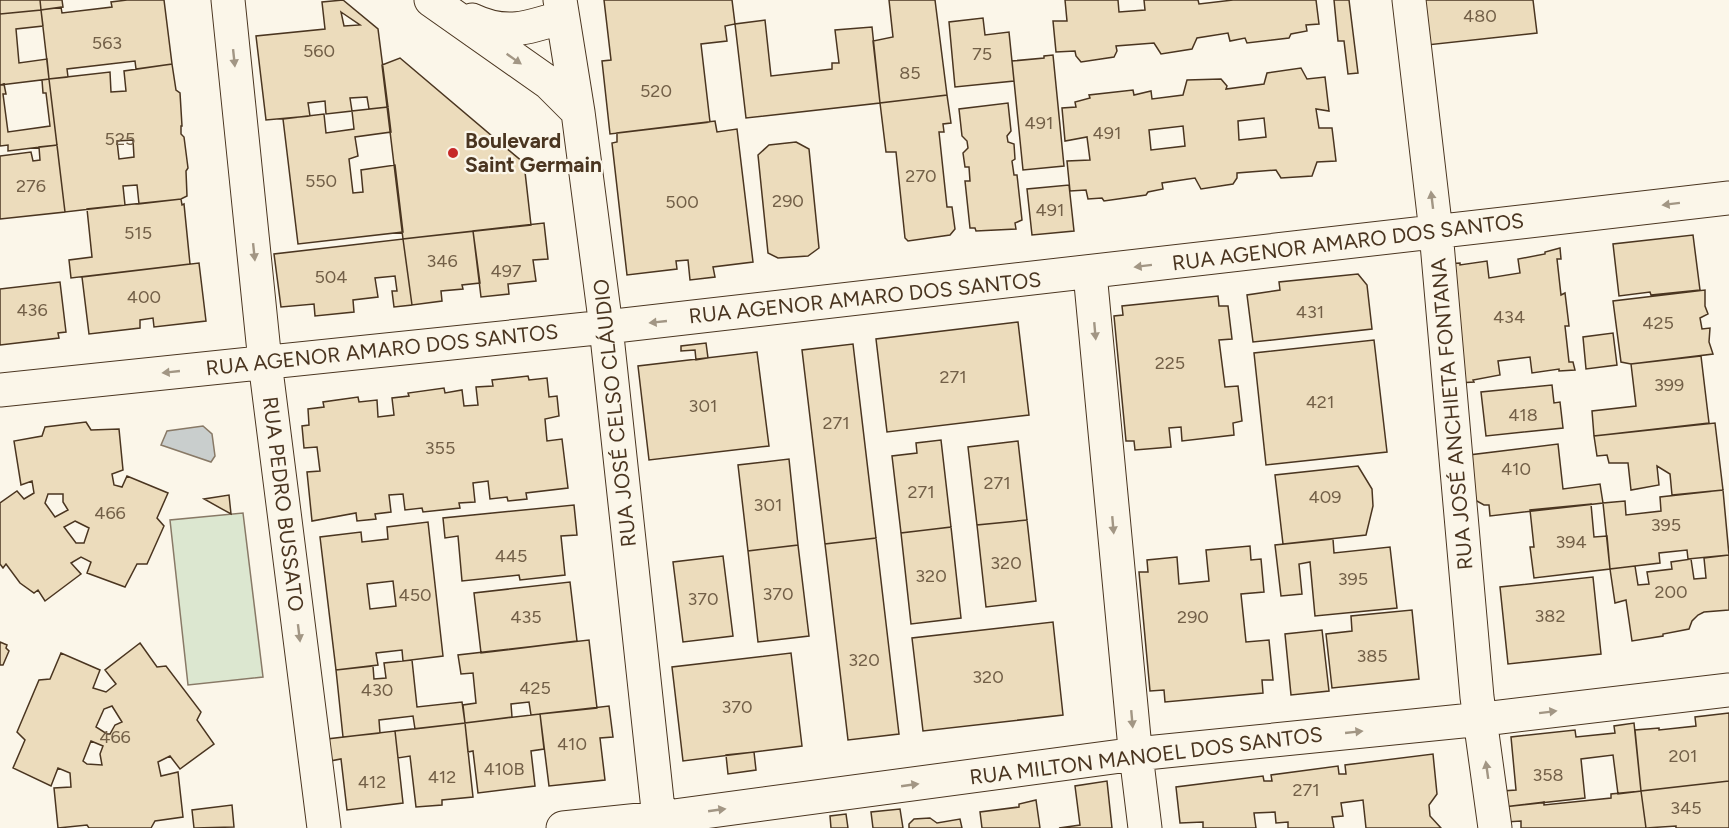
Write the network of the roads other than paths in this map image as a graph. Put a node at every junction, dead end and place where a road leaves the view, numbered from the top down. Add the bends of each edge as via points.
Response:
1 (228, 0) edge
2 (432, 0) edge
3 (1409, 0) edge
4 (554, 6) edge
5 (578, 112) junction
6 (1729, 198) edge
7 (1436, 232) junction
8 (1089, 273) junction
9 (606, 327) junction
10 (265, 362) junction
11 (0, 390) edge
12 (1729, 690) edge
13 (1481, 718) junction
14 (1136, 754) junction
15 (659, 823) edge
16 (324, 828) edge
17 (563, 828) edge
18 (1145, 828) edge
19 (1495, 828) edge

1 -> 10 street, RUA PEDRO BUSSATO
2 - 4 street via 479,24 516,30 536,26
2 -> 5 street via 549,83
7 -> 3 street, RUA JOSÉ ANCHIETA FONTANA
4 - 5 street, RUA JOSÉ CELSO CLÁUDIO
5 - 9 street, RUA JOSÉ CELSO CLÁUDIO
6 -> 7 street, RUA AGENOR AMARO DOS SANTOS
7 -> 8 street, RUA AGENOR AMARO DOS SANTOS
7 - 13 street, RUA JOSÉ ANCHIETA FONTANA
8 -> 9 street, RUA AGENOR AMARO DOS SANTOS
8 -> 14 street
9 - 10 street, RUA AGENOR AMARO DOS SANTOS
9 - 15 street, RUA JOSÉ CELSO CLÁUDIO
10 -> 11 street, RUA AGENOR AMARO DOS SANTOS
10 -> 16 street, RUA PEDRO BUSSATO
13 -> 12 street, RUA MILTON MANOEL DOS SANTOS
14 -> 13 street, RUA MILTON MANOEL DOS SANTOS
19 -> 13 street, RUA JOSÉ ANCHIETA FONTANA
15 -> 14 street, RUA MILTON MANOEL DOS SANTOS
14 - 18 street
15 - 17 street, RUA MILTON MANOEL DOS SANTOS

